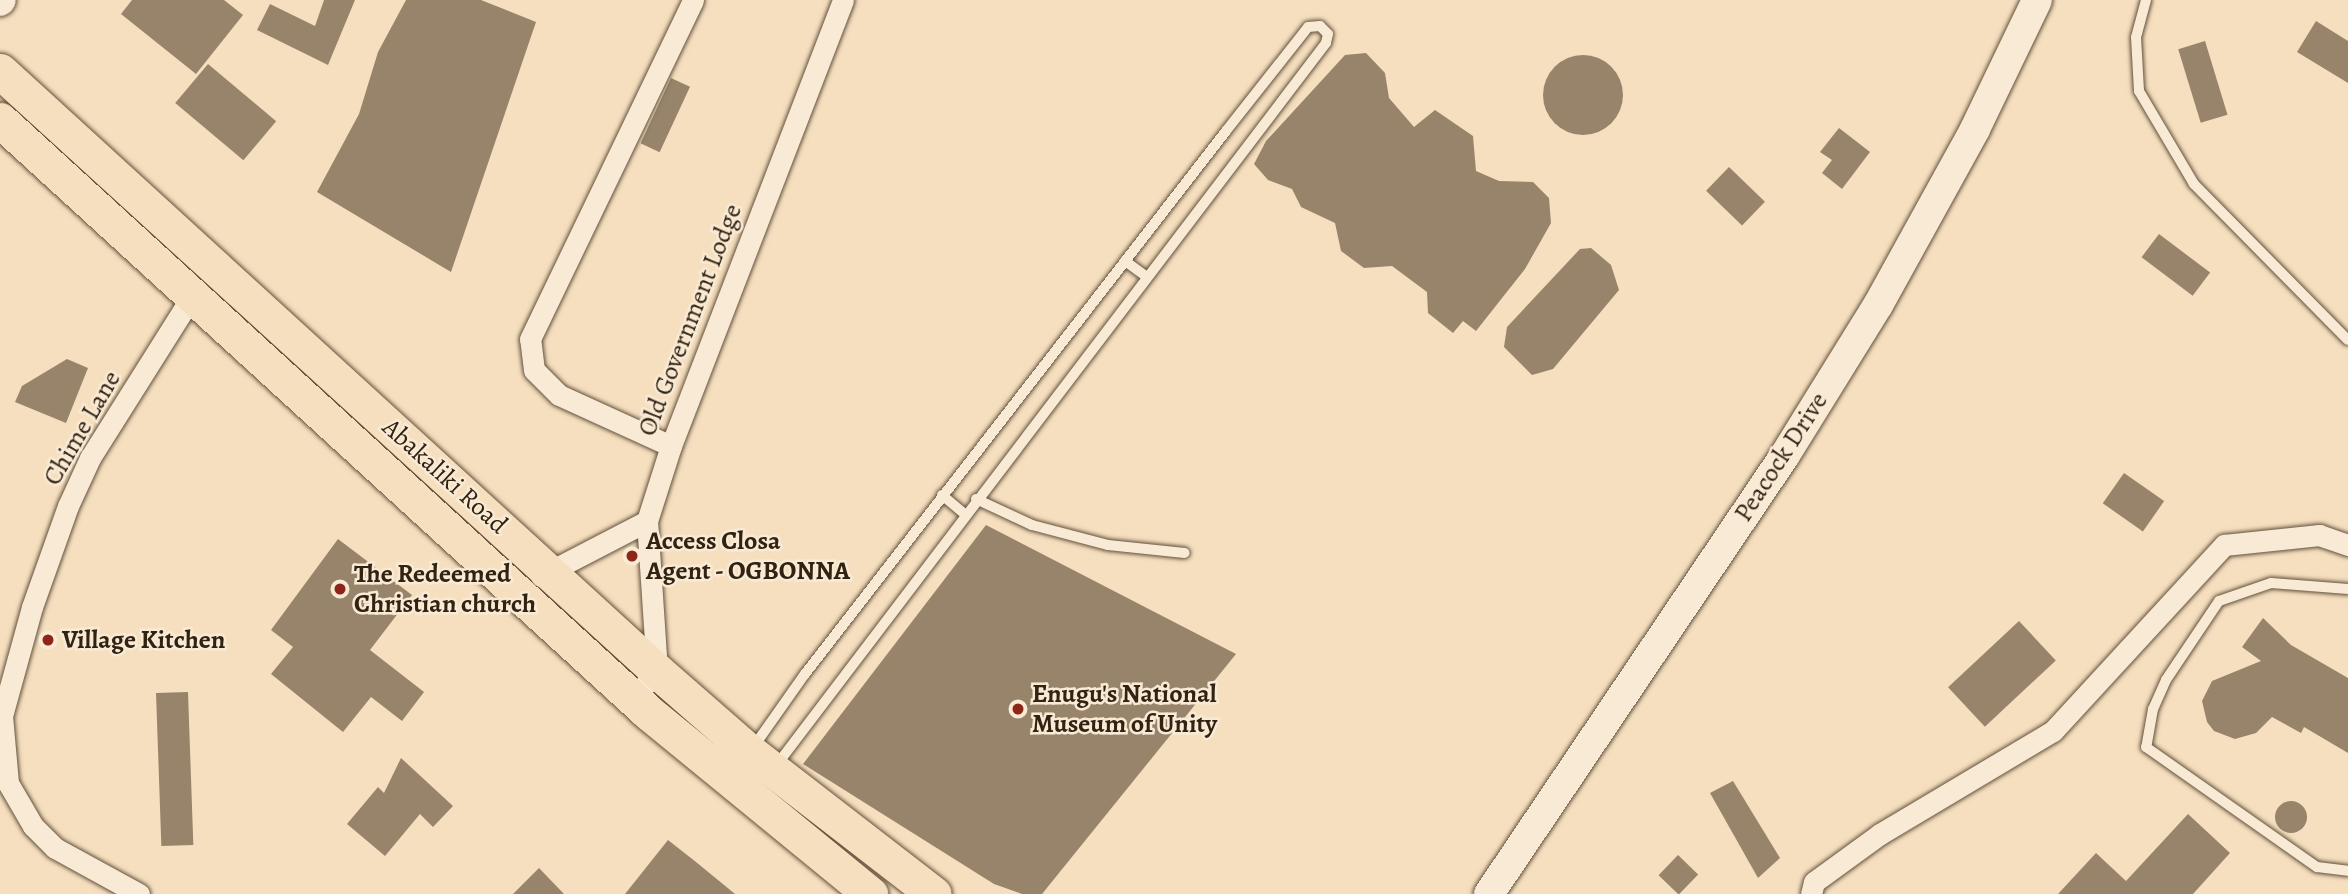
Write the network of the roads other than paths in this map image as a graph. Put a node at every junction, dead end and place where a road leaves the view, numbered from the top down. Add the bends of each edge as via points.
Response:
1 (693, 0) edge
2 (843, 0) edge
3 (2038, 0) edge
4 (2146, 0) edge
5 (0, 71) edge
6 (0, 120) edge
7 (1125, 261) junction
8 (1146, 276) junction
9 (192, 296) junction
10 (2348, 340) edge
11 (671, 446) junction
12 (942, 495) junction
13 (976, 499) junction
14 (965, 514) junction
15 (647, 521) junction
16 (2348, 545) edge
17 (1185, 552) dead end
18 (547, 570) junction
19 (2348, 589) edge
20 (519, 596) junction
21 (657, 671) junction
22 (633, 698) junction
23 (1, 716) edge
24 (762, 760) junction
25 (2348, 871) edge
26 (139, 894) edge
27 (870, 894) edge
28 (933, 894) edge
29 (1489, 894) edge
30 (1811, 894) edge

1 - 11 street via 530,339 534,370 559,395
2 - 11 street, Old Government Lodge
3 - 29 street, Peacock Drive via 1975,129 1878,305 1785,455
4 - 10 lane via 2136,37 2139,92 2194,184
5 - 18 main road, Abakaliki Road
6 - 9 main road, Abakaliki Road
7 - 8 lane
7 - 8 lane via 1308,27 1320,26 1328,41
7 - 12 lane
8 - 13 lane
9 - 20 main road, Abakaliki Road
9 - 23 street, Chime Lane via 90,458 68,506 32,607
11 - 15 street, Old Government Lodge
12 - 14 lane
12 - 24 lane
13 - 14 lane
13 - 17 lane via 1032,525 1108,545
14 - 24 lane
15 - 18 street
15 - 21 street, Old Government Lodge via 650,625
16 - 30 street via 2319,535 2224,545 2053,732 1880,834 1814,882
18 - 20 street
18 - 21 main road, Abakaliki Road
19 - 25 lane via 2271,583 2219,601 2166,680 2153,709 2146,747 2317,867
20 - 22 main road, Abakaliki Road
21 - 22 street
21 - 24 main road, Abakaliki Road
22 - 27 main road, Abakaliki Road
23 - 26 street, Chime Lane via 8,783 33,826 55,848
24 - 28 main road, Abakaliki Road

